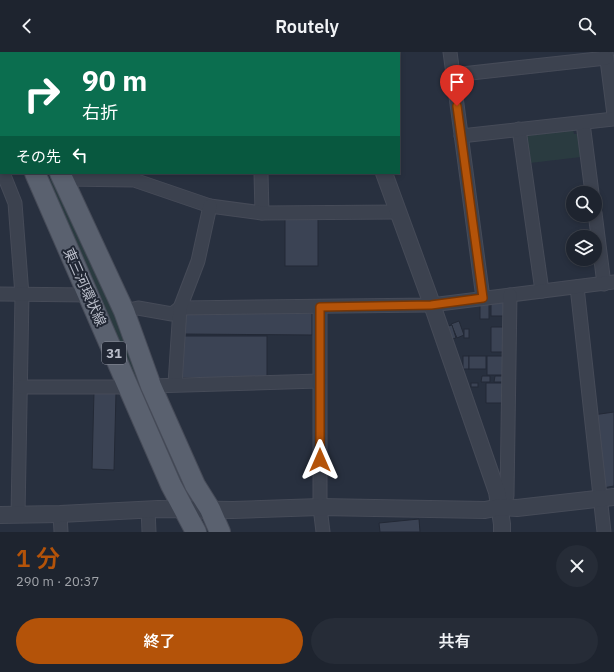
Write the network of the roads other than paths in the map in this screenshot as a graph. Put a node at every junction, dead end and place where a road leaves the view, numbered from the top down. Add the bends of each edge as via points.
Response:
1 (450, 52) edge
2 (606, 55) edge
3 (453, 76) junction
4 (614, 115) edge
5 (614, 119) edge
6 (583, 123) junction
7 (519, 129) junction
8 (461, 136) junction
9 (2, 174) edge
10 (35, 174) edge
11 (261, 174) edge
12 (384, 174) edge
13 (62, 176) edge
14 (135, 177) edge
15 (591, 186) edge
16 (210, 206) junction
17 (398, 212) junction
18 (262, 213) junction
19 (597, 222) edge
20 (609, 283) edge
21 (577, 287) junction
22 (542, 291) junction
23 (0, 294) edge
24 (22, 295) junction
25 (89, 295) junction
26 (510, 295) junction
27 (483, 298) junction
28 (431, 305) junction
29 (320, 307) junction
30 (180, 308) junction
31 (124, 311) junction
32 (319, 381) junction
33 (175, 384) junction
34 (151, 386) junction
35 (21, 387) junction
36 (130, 387) junction
37 (607, 498) edge
38 (500, 506) junction
39 (320, 507) junction
40 (148, 509) junction
41 (210, 509) junction
42 (184, 510) junction
43 (18, 514) junction
44 (60, 514) junction
45 (0, 515) edge
46 (61, 532) edge
47 (148, 532) edge
48 (196, 532) edge
49 (220, 532) edge
50 (323, 532) edge
51 (502, 532) edge
52 (604, 532) edge

1 - 3 street
2 - 3 street
2 - 4 street
3 - 8 street
5 - 6 street
6 - 7 street
6 - 15 street
7 - 8 street
7 - 22 street
8 - 27 street
9 - 24 street via 15,203
10 - 25 main road, 東三河環状線 / 31
11 - 18 street
12 - 17 street
13 - 14 street
13 - 31 main road, 東三河環状線 / 31
14 - 16 street
16 - 18 street
16 - 30 street via 198,261
17 - 18 street
17 - 28 street
19 - 20 street
20 - 21 street
21 - 22 street
21 - 37 street
22 - 26 street
23 - 24 street
24 - 25 street
24 - 35 street
25 - 36 main road, 東三河環状線 / 31
26 - 27 street
26 - 38 street via 507,496
27 - 28 street
28 - 29 street
28 - 38 street
29 - 30 street
29 - 32 street
30 - 31 street via 172,314 138,308
30 - 33 street
31 - 34 main road, 東三河環状線 / 31
32 - 33 street
32 - 39 street
33 - 34 street
34 - 41 main road, 東三河環状線 / 31 via 195,485
35 - 36 street
35 - 43 street
36 - 42 main road, 東三河環状線 / 31
37 - 38 street via 517,508
37 - 52 street
38 - 39 street via 485,510
38 - 51 street
39 - 41 street
39 - 50 street
40 - 42 street
40 - 44 street
40 - 47 street
41 - 42 street
41 - 49 main road, 東三河環状線 / 31
42 - 48 main road, 東三河環状線 / 31
43 - 44 street
43 - 45 street
44 - 46 street

